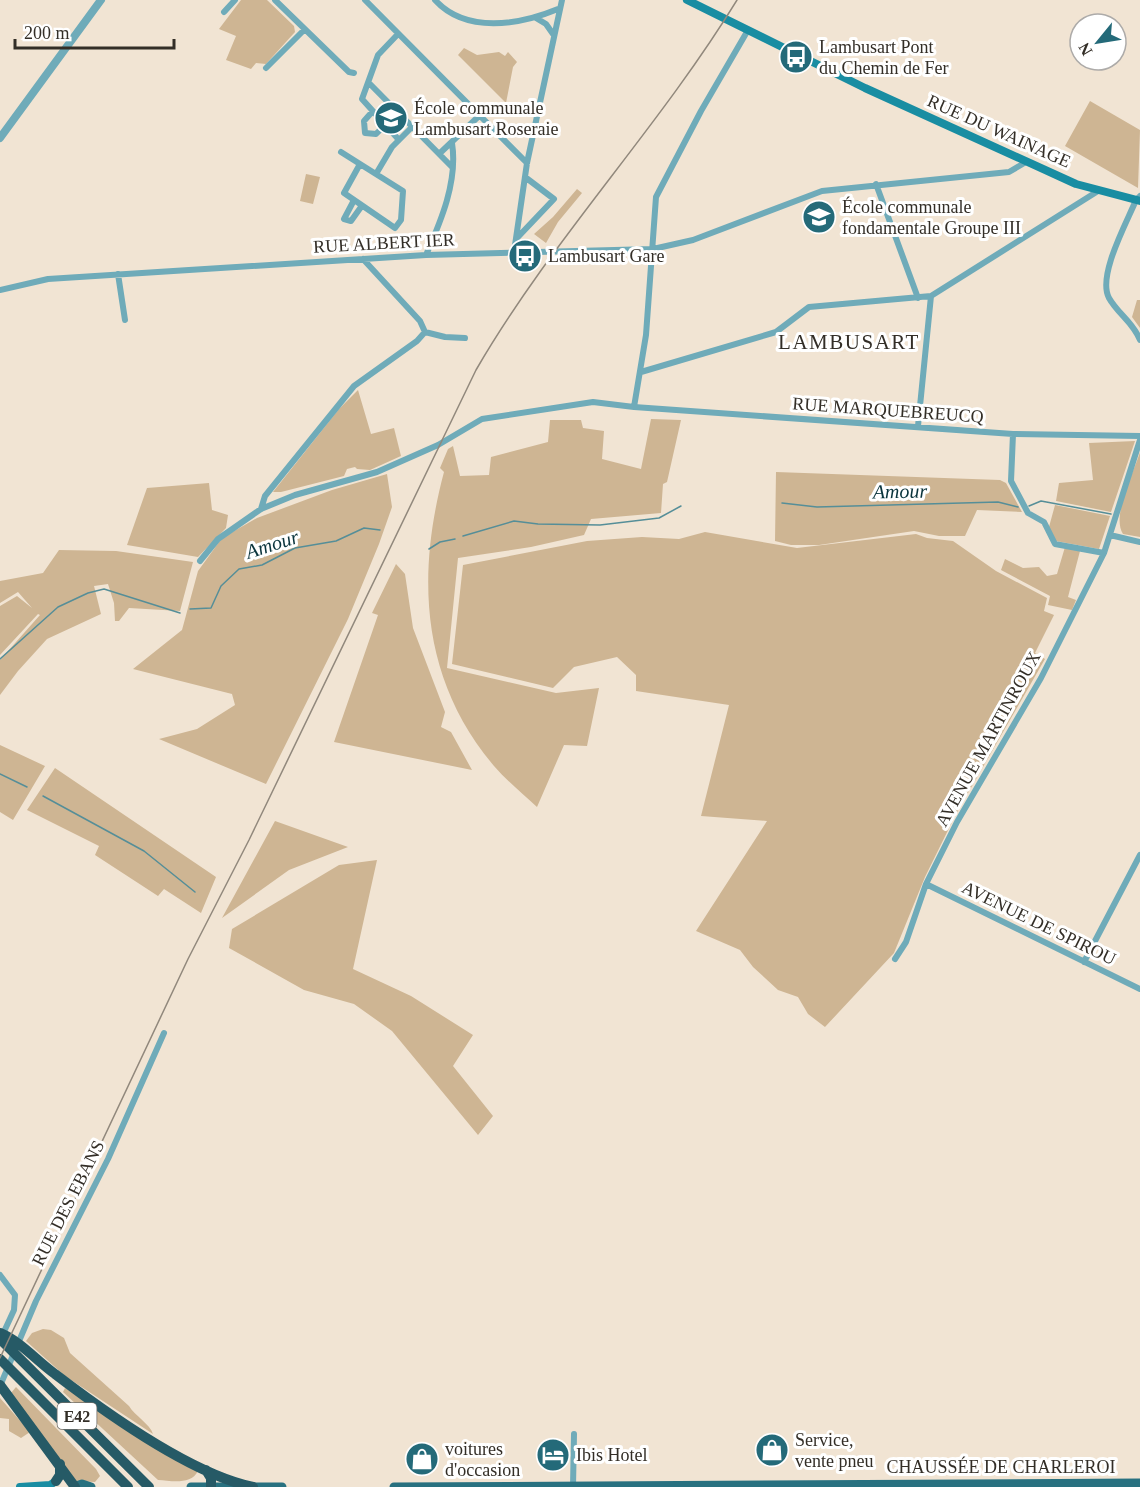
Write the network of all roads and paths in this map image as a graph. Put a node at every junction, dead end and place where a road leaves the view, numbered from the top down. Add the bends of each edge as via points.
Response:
1 (101, 0) edge
2 (235, 0) edge
3 (275, 0) edge
4 (365, 0) edge
5 (435, 0) edge
6 (562, 0) edge
7 (693, 1) edge
8 (558, 9) junction
9 (224, 12) dead end
10 (536, 18) junction
11 (305, 29) junction
12 (748, 30) junction
13 (398, 34) junction
14 (553, 34) junction
15 (266, 68) dead end
16 (354, 73) dead end
17 (369, 83) junction
18 (372, 112) junction
19 (479, 116) junction
20 (385, 125) junction
21 (412, 127) junction
22 (0, 138) edge
23 (399, 140) junction
24 (452, 143) junction
25 (341, 152) dead end
26 (439, 154) junction
27 (1026, 162) junction
28 (527, 163) junction
29 (360, 164) junction
30 (452, 167) junction
31 (376, 174) junction
32 (525, 177) junction
33 (876, 184) junction
34 (1098, 191) junction
35 (1139, 199) edge
36 (353, 202) junction
37 (361, 207) junction
38 (516, 239) junction
39 (653, 249) junction
40 (514, 252) junction
41 (426, 255) junction
42 (363, 259) junction
43 (118, 274) junction
44 (0, 290) edge
45 (931, 296) junction
46 (918, 297) junction
47 (125, 320) dead end
48 (425, 332) junction
49 (465, 338) dead end
50 (1140, 340) edge
51 (641, 372) junction
52 (634, 407) junction
53 (918, 426) junction
54 (1013, 434) junction
55 (1140, 436) edge
56 (1140, 440) edge
57 (261, 509) junction
58 (1110, 535) junction
59 (1140, 542) edge
60 (1104, 553) junction
61 (200, 561) dead end
62 (1140, 855) edge
63 (926, 884) junction
64 (895, 958) dead end
65 (1084, 962) junction
66 (1140, 989) edge
67 (164, 1034) dead end
68 (0, 1275) edge
69 (0, 1333) edge
70 (0, 1339) edge
71 (0, 1359) edge
72 (28, 1360) junction
73 (0, 1386) edge
74 (574, 1434) dead end
75 (60, 1463) junction
76 (206, 1470) junction
77 (56, 1481) joint
78 (1140, 1482) edge
79 (971, 1485) edge
80 (573, 1486) edge
81 (20, 1487) edge
82 (74, 1487) edge
83 (91, 1487) edge
84 (128, 1487) edge
85 (148, 1487) edge
86 (191, 1487) edge
87 (210, 1487) edge
88 (253, 1487) edge
89 (261, 1487) edge
90 (282, 1487) edge
91 (394, 1487) edge

1 - 22 street
2 - 9 street
3 - 11 street
4 - 13 street
5 - 10 street via 443,9 474,23
6 - 8 street
7 - 12 main road, RUE DU WAINAGE
8 - 10 street
8 - 14 street
10 - 14 street
11 - 15 street
11 - 16 street
12 - 27 main road, RUE DU WAINAGE
12 - 39 street via 656,197
13 - 17 street via 378,55
13 - 19 street
14 - 28 street
17 - 18 street via 362,99
17 - 21 street
18 - 20 street
18 - 20 street via 364,121 364,132 376,134
19 - 24 street
19 - 28 street
20 - 23 street
21 - 23 street
21 - 26 street
23 - 31 street
24 - 26 street
24 - 30 street
25 - 29 street
26 - 30 street
27 - 33 street, RUE ALBERT IER via 1009,172
27 - 34 main road, RUE DU WAINAGE
28 - 32 street
29 - 31 street
29 - 36 street via 344,191
30 - 41 street via 445,209
31 - 37 street via 403,191 400,223 395,228
32 - 38 street
32 - 38 street via 554,199
33 - 39 street, RUE ALBERT IER via 813,193 693,240
33 - 46 street
34 - 35 main road, RUE DU WAINAGE
34 - 45 street
35 - 50 street via 1112,257 1105,285 1109,298
36 - 37 street
36 - 37 street via 344,219 351,221
38 - 40 street
39 - 40 street, RUE ALBERT IER
39 - 51 street
40 - 41 street, RUE ALBERT IER
41 - 42 street, RUE ALBERT IER
42 - 43 street, RUE ALBERT IER
42 - 48 street via 420,321
43 - 44 street, RUE ALBERT IER via 48,279
43 - 47 street
45 - 46 street
45 - 53 street
46 - 51 street via 809,307 776,332
48 - 49 street
48 - 57 street via 354,386 265,496
51 - 52 street
52 - 53 street, RUE MARQUEBREUCQ
52 - 57 street, RUE MARQUEBREUCQ via 593,402 483,419 438,445 377,472 295,495
53 - 54 street, RUE MARQUEBREUCQ
54 - 55 street, RUE MARQUEBREUCQ
54 - 60 street via 1011,481 1028,513 1044,522 1054,543
56 - 58 street, AVENUE MARTINROUX
57 - 61 street via 218,539
58 - 59 street
58 - 60 street, AVENUE MARTINROUX
60 - 63 street, AVENUE MARTINROUX via 1041,678 957,822
62 - 65 street
63 - 64 street, AVENUE MARTINROUX via 906,942
63 - 65 street, AVENUE DE SPIROU
65 - 66 street, AVENUE DE SPIROU
67 - 73 street, RUE DES EBANS via 108,1159 36,1301
68 - 70 street via 13,1289 15,1302
69 - 72 highway
70 - 72 highway, E42
71 - 84 highway, E42
72 - 76 highway
72 - 85 highway, E42
73 - 75 highway
74 - 80 street
75 - 77 highway
75 - 82 highway
76 - 87 highway via 211,1478
76 - 88 highway
77 - 81 main road
78 - 79 main road, CHAUSSÉE DE CHARLEROI
79 - 80 main road, CHAUSSÉE DE CHARLEROI
80 - 91 main road, CHAUSSÉE DE CHARLEROI
82 - 83 main road
86 - 87 main road
87 - 88 main road
88 - 89 main road
89 - 90 main road

